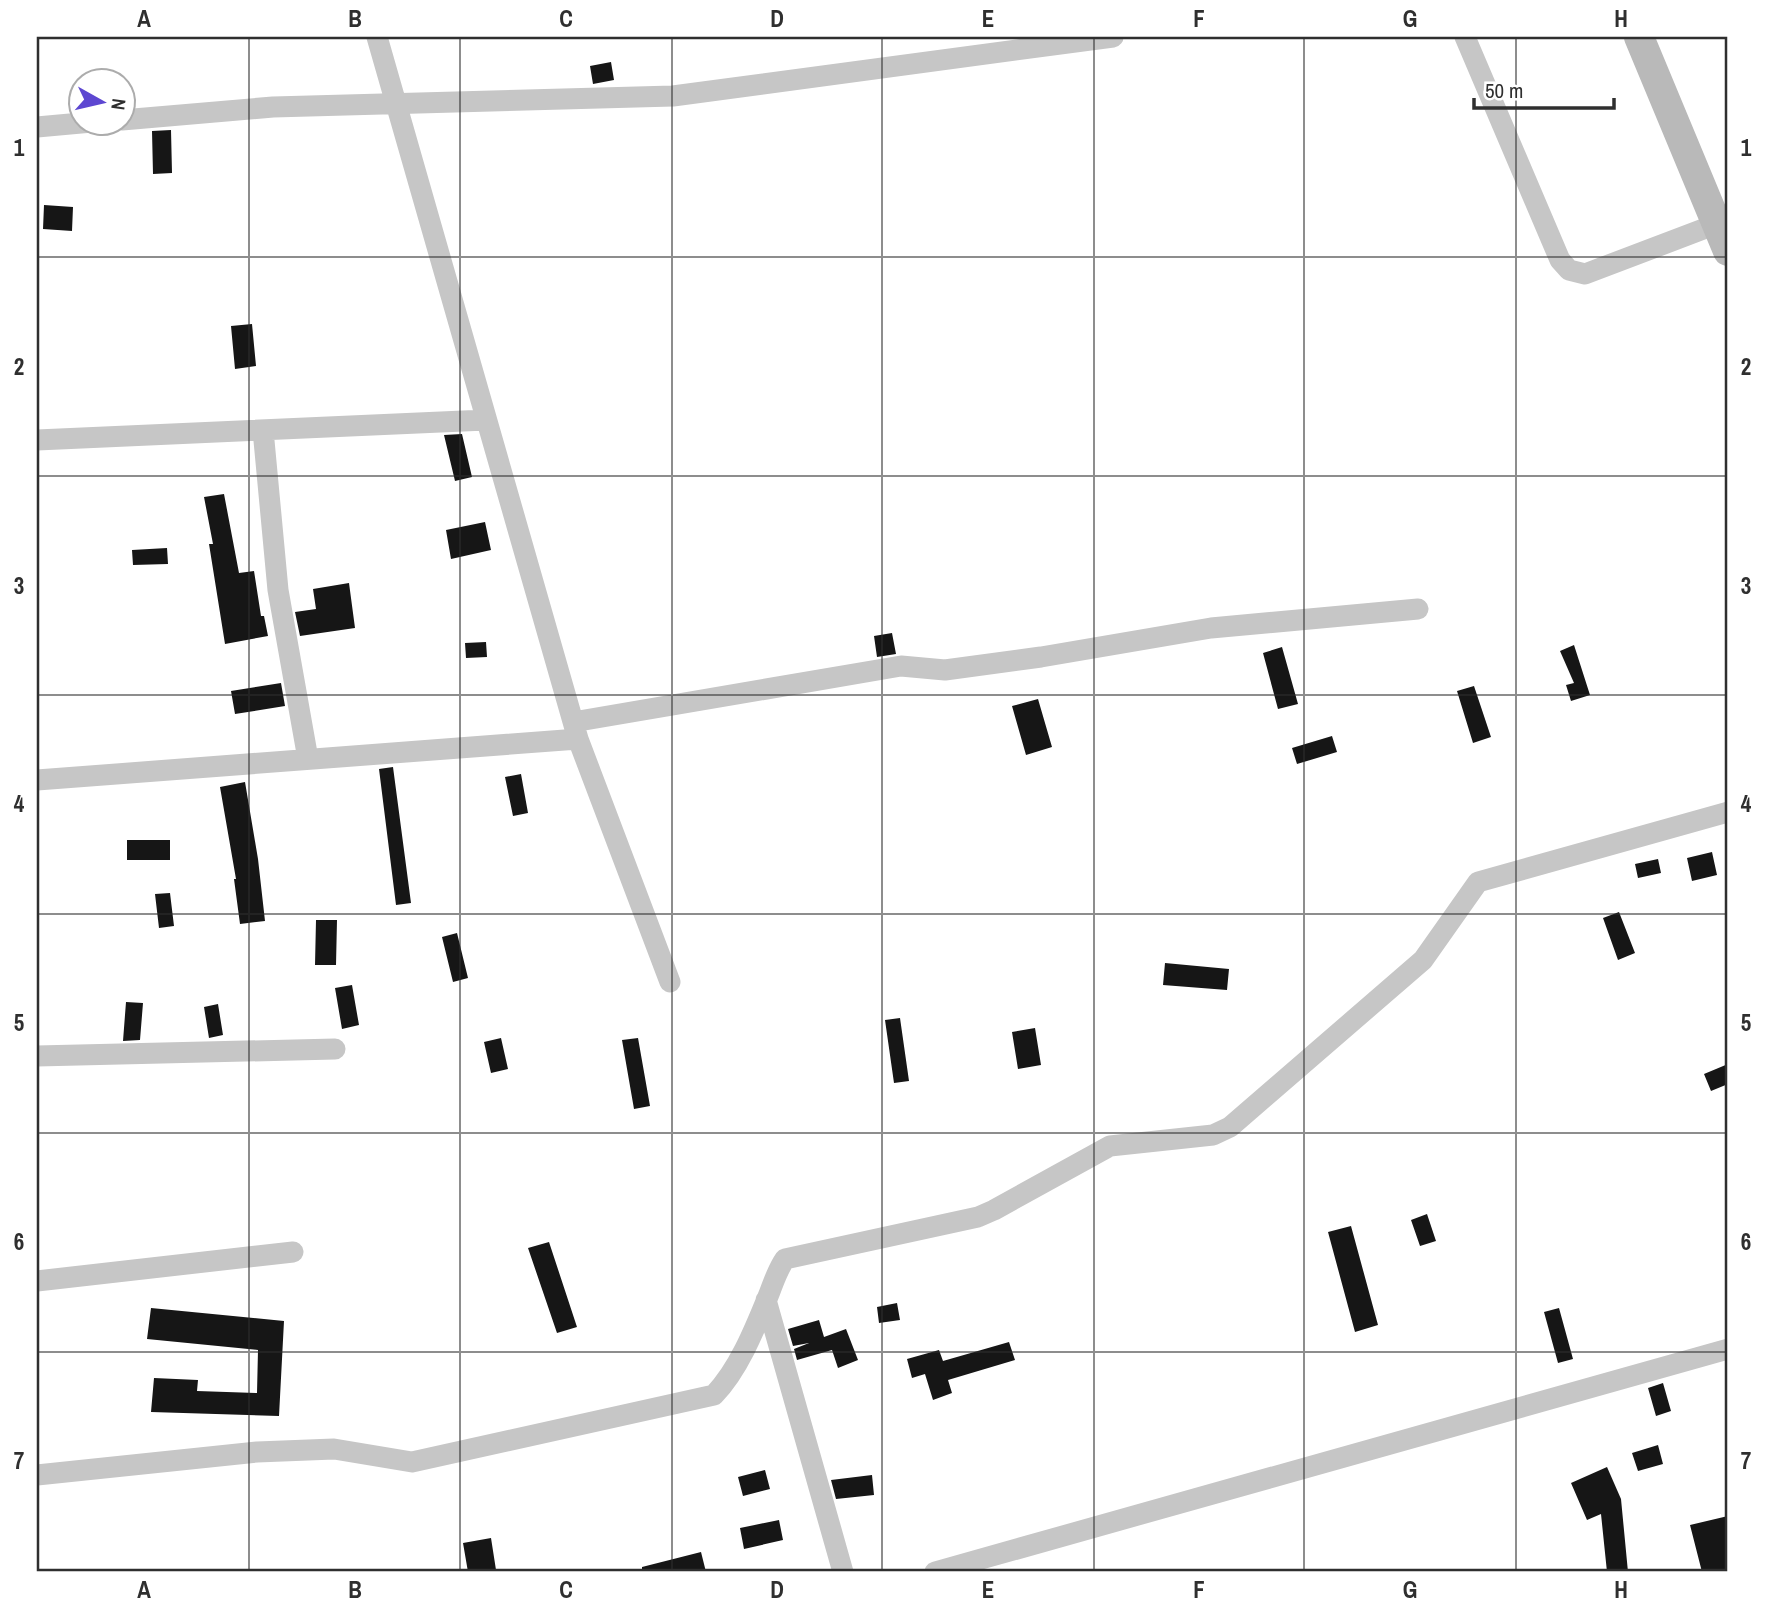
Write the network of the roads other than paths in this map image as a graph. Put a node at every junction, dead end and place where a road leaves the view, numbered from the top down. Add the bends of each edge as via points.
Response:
1 (377, 37) edge
2 (1113, 37) edge
3 (1465, 37) edge
4 (1639, 37) edge
5 (395, 104) junction
6 (136, 119) edge
7 (66, 124) edge
8 (37, 127) edge
9 (1720, 231) edge
10 (486, 419) junction
11 (263, 430) junction
12 (37, 440) edge
13 (1418, 609) dead end
14 (576, 730) junction
15 (308, 759) junction
16 (37, 780) edge
17 (1728, 812) edge
18 (670, 982) dead end
19 (335, 1049) dead end
20 (37, 1056) edge
21 (293, 1252) dead end
22 (37, 1279) edge
23 (766, 1300) junction
24 (1728, 1349) edge
25 (37, 1475) edge
26 (843, 1572) edge
27 (935, 1572) edge

1 - 5 street
2 - 5 street via 673,96
3 - 9 street via 1560,260 1569,270 1585,274
4 - 9 main road
5 - 6 street via 273,107
5 - 10 street
7 - 8 street
10 - 11 street
10 - 14 street
11 - 12 street
11 - 15 street via 278,590
13 - 14 street via 1211,628 945,670 901,666
14 - 15 street
14 - 18 street
15 - 16 street
17 - 23 street via 1478,882 1423,961 1221,1133 1110,1146 978,1217 785,1259
19 - 20 street
21 - 22 street
23 - 25 street via 734,1369 714,1395 412,1462 334,1449 257,1452
23 - 26 street
24 - 27 street

